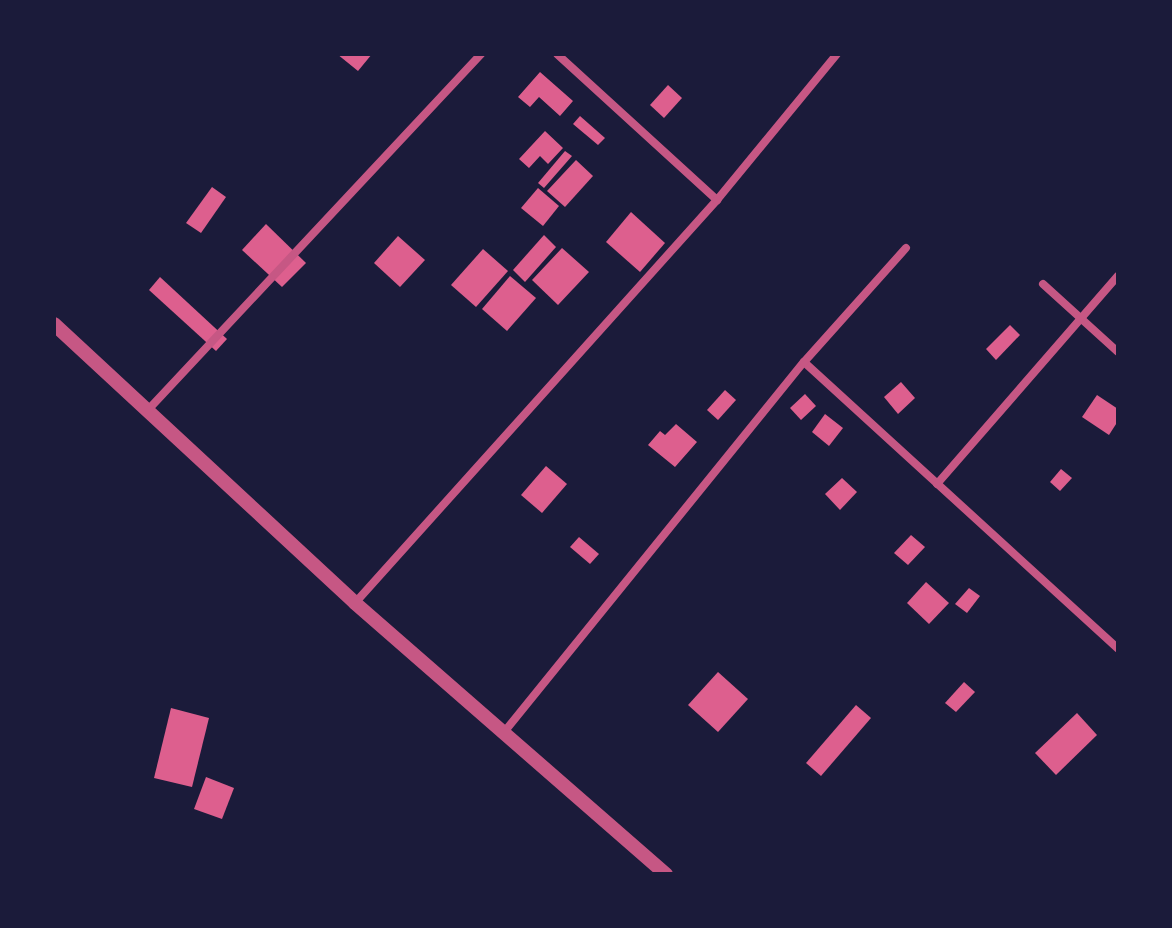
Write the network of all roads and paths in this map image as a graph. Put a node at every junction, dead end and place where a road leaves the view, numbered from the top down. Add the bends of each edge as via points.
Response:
1 (481, 54) edge
2 (557, 54) edge
3 (837, 54) edge
4 (717, 200) junction
5 (906, 248) dead end
6 (1118, 276) edge
7 (1043, 284) dead end
8 (1081, 318) junction
9 (54, 324) edge
10 (1118, 352) edge
11 (804, 362) junction
12 (147, 411) junction
13 (937, 484) junction
14 (355, 603) junction
15 (1118, 649) edge
16 (505, 731) junction
17 (666, 874) edge

1 - 12 street
2 - 4 street
3 - 4 street
4 - 14 street
5 - 11 street
6 - 8 street
7 - 8 street
8 - 10 street
8 - 13 street
9 - 12 street
11 - 13 street
11 - 16 street
12 - 14 street
13 - 15 street
14 - 16 street
16 - 17 street

